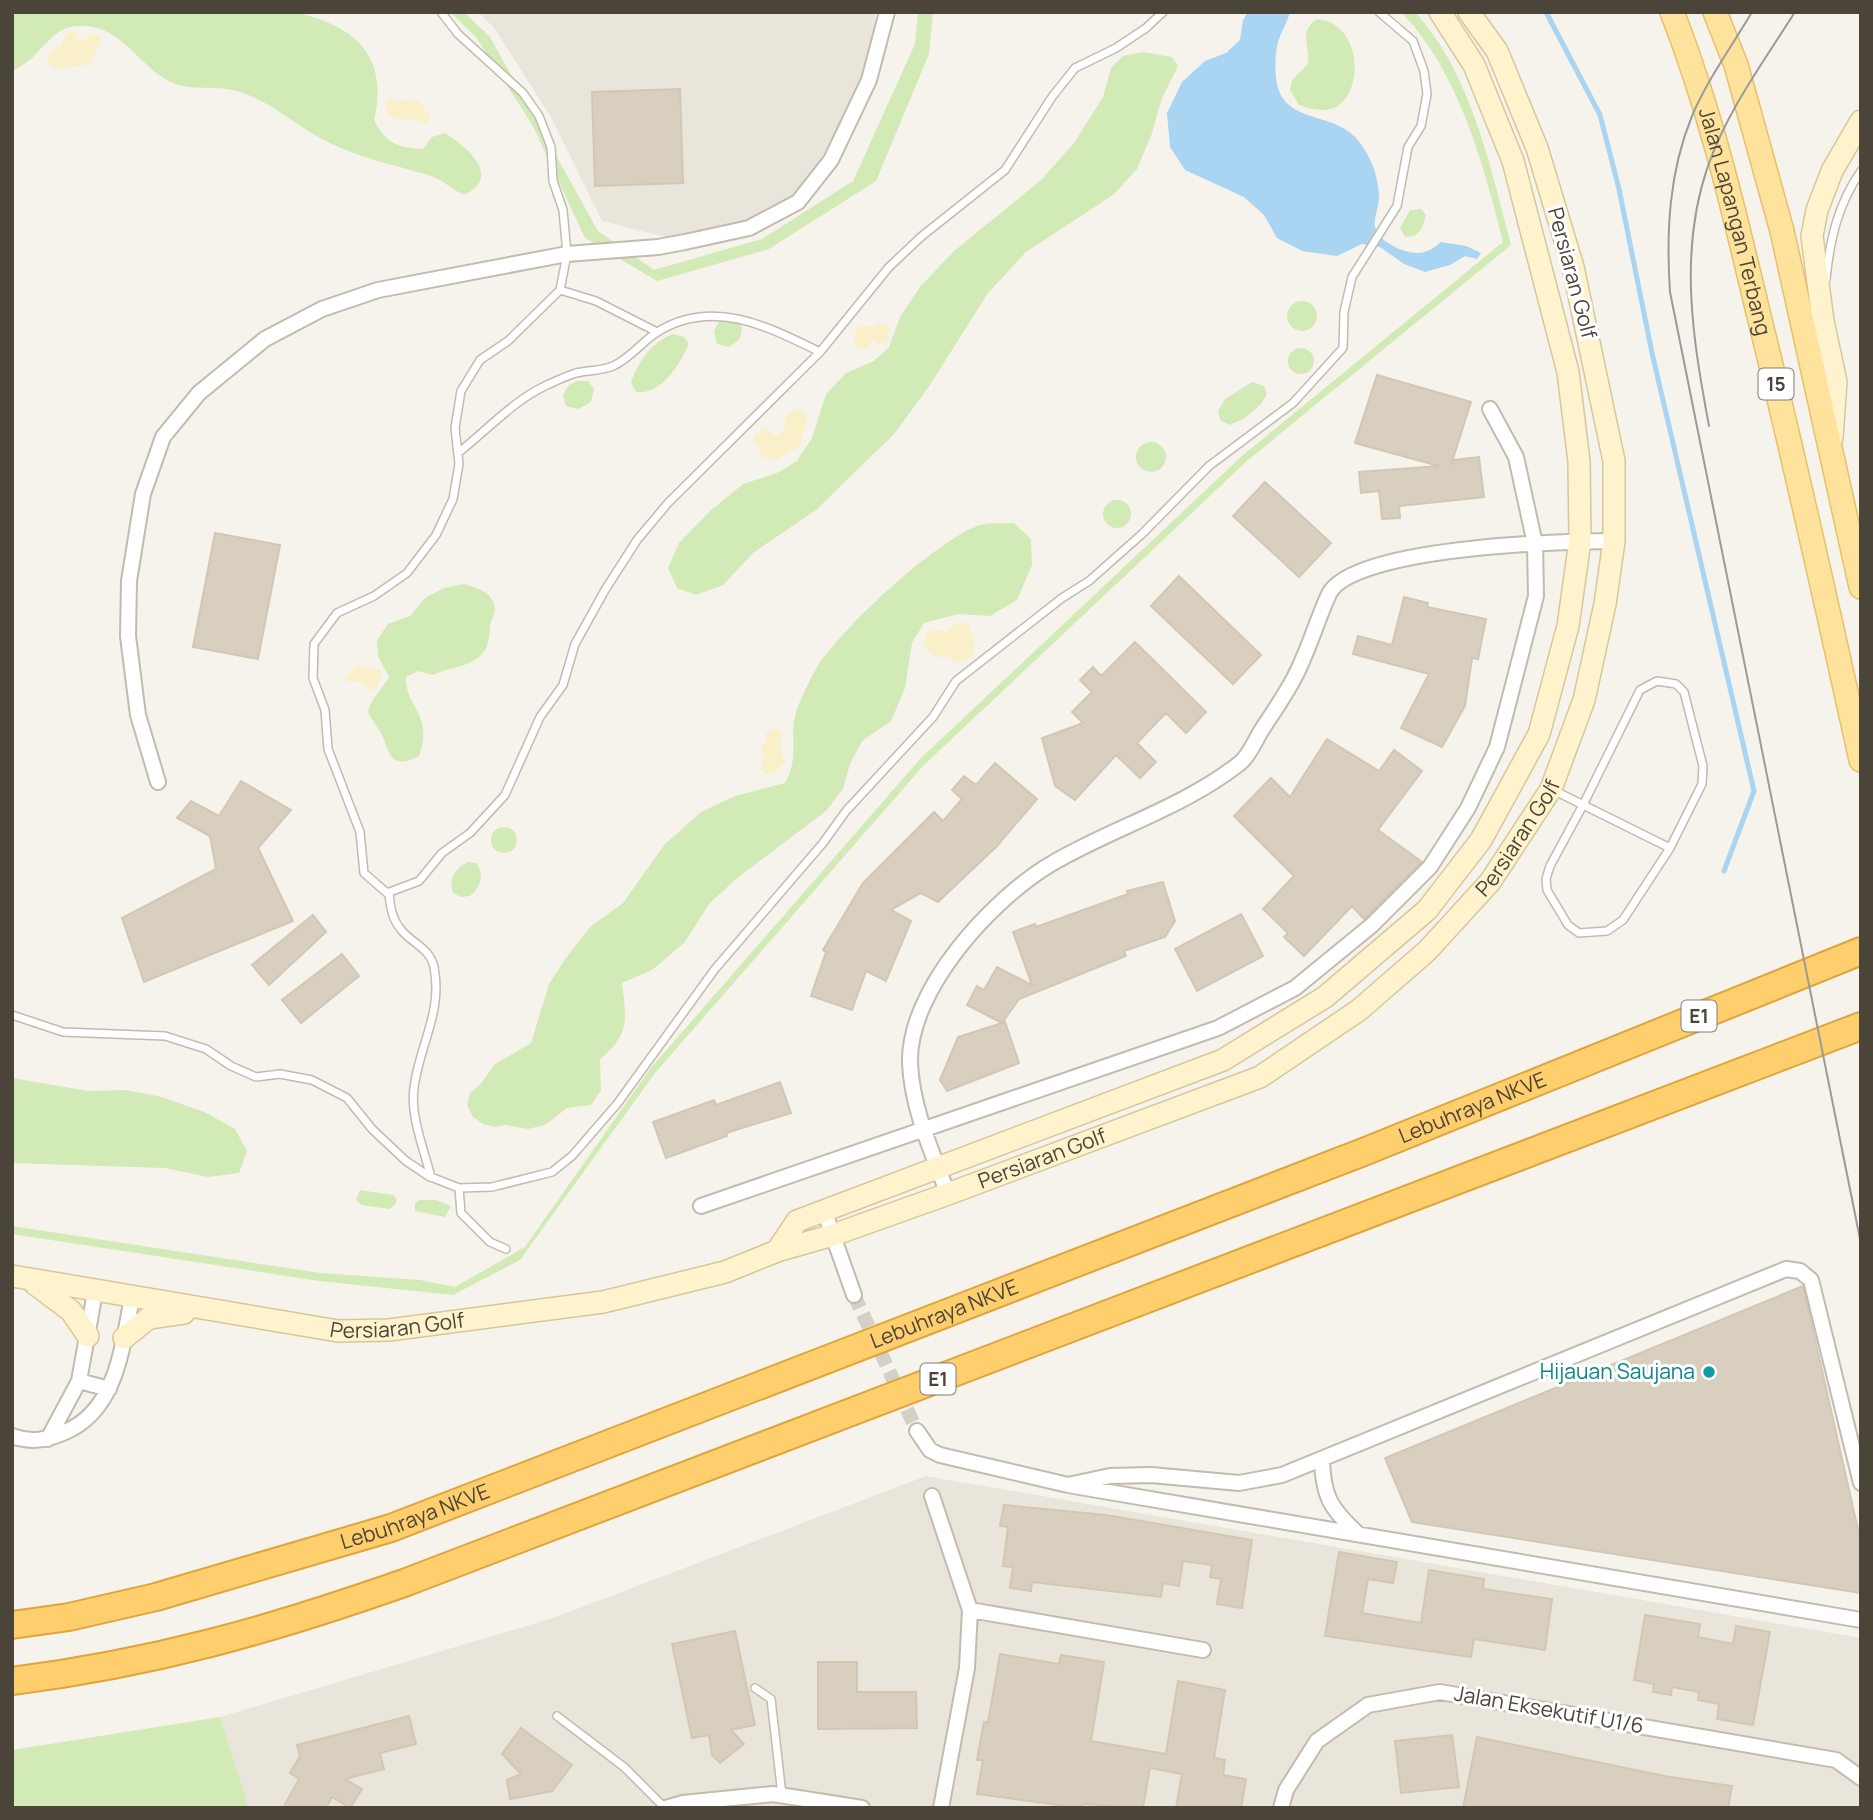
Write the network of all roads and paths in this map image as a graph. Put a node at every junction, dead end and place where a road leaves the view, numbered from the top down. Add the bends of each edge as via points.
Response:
1 (441, 12) edge
2 (887, 12) edge
3 (1163, 12) edge
4 (1379, 12) edge
5 (1440, 12) edge
6 (1469, 12) edge
7 (1672, 12) edge
8 (1715, 12) edge
9 (1861, 121) edge
10 (1861, 172) edge
11 (567, 254) junction
12 (560, 290) junction
13 (1823, 321) junction
14 (657, 332) junction
15 (820, 352) junction
16 (1490, 409) dead end
17 (1831, 448) junction
18 (458, 453) junction
19 (1580, 541) junction
20 (1615, 541) junction
21 (1535, 544) junction
22 (1861, 587) edge
23 (1861, 760) edge
24 (158, 782) dead end
25 (1551, 789) junction
26 (1583, 805) junction
27 (1670, 848) junction
28 (388, 892) junction
29 (1861, 951) edge
30 (12, 1015) edge
31 (1856, 1028) edge
32 (924, 1131) junction
33 (938, 1167) junction
34 (431, 1177) junction
35 (458, 1188) junction
36 (948, 1194) junction
37 (701, 1206) dead end
38 (825, 1213) junction
39 (833, 1235) junction
40 (506, 1249) dead end
41 (777, 1251) junction
42 (17, 1277) edge
43 (96, 1292) junction
44 (855, 1294) tunnel mouth
45 (132, 1298) junction
46 (224, 1313) junction
47 (88, 1336) junction
48 (124, 1338) junction
49 (79, 1381) junction
50 (109, 1389) junction
51 (917, 1431) tunnel mouth
52 (12, 1436) edge
53 (48, 1439) junction
54 (1322, 1460) junction
55 (1861, 1483) edge
56 (1068, 1485) junction
57 (932, 1496) dead end
58 (1359, 1534) junction
59 (970, 1610) junction
60 (1861, 1620) edge
61 (12, 1625) edge
62 (1203, 1650) dead end
63 (12, 1681) edge
64 (755, 1688) dead end
65 (557, 1716) dead end
66 (1861, 1778) edge
67 (782, 1795) junction
68 (665, 1808) edge
69 (862, 1808) edge
70 (942, 1808) edge
71 (1281, 1808) edge

1 - 11 lane via 523,93 539,116 551,147
2 - 11 street via 869,80 831,160 797,202 749,228 658,247
3 - 15 lane via 1146,29 1075,68 1005,170 889,267
4 - 35 lane via 1413,41 1427,94 1421,126 1408,147 1397,206 1352,276 1343,348 1293,403 1209,466 1089,581 956,681 933,717 846,811 715,969 617,1104 572,1156 552,1172 492,1186
5 - 19 street, Persiaran Golf via 1474,65 1513,161 1545,278 1568,372 1579,461
6 - 20 street, Persiaran Golf via 1497,51 1537,148 1573,267 1614,461
7 - 23 main road, Jalan Lapangan Terbang / 15 via 1696,74 1740,236
8 - 17 main road, Jalan Lapangan Terbang / 15 via 1736,65 1782,231
9 - 13 street via 1832,171 1812,236
10 - 13 lane via 1846,193 1829,243
11 - 12 lane
11 - 24 street via 378,290 321,309 265,339 199,393 163,437 143,494 129,581 128,622 138,715
12 - 14 lane via 596,301
12 - 18 lane via 508,341 480,360 461,391 455,428
13 - 17 street via 1836,382
14 - 15 lane via 677,322 737,316
14 - 18 lane via 610,367 575,373 544,386
15 - 28 lane via 743,425 637,540 575,644 564,685 540,717 505,795 470,834 442,853 419,881
16 - 21 street via 1517,457
17 - 22 main road, Jalan Lapangan Terbang / 15
18 - 28 lane via 453,499 436,536 407,573 374,596 337,613 314,644 313,678 326,710 328,748 360,832 364,873
19 - 20 street
19 - 21 street
19 - 33 street, Persiaran Golf via 1568,626 1539,734 1481,840 1427,911 1325,997 1223,1060
20 - 25 street, Persiaran Golf via 1584,700
21 - 32 street via 1536,596 1497,747 1468,807 1430,867 1373,925 1295,988 1218,1028
21 - 32 street via 1491,545 1345,576 1331,591 1294,679 1242,761 1159,814 1051,864 999,901 960,945 919,1014 910,1061
25 - 26 lane
25 - 36 street, Persiaran Golf via 1490,882 1427,951 1359,1010 1260,1077
26 - 27 lane
26 - 27 lane via 1546,879 1547,890 1568,925 1579,933 1607,931 1623,920
26 - 27 lane via 1640,690 1657,681 1676,684 1684,692 1703,766 1702,784
28 - 34 lane via 391,913 434,965 435,1004 413,1092
29 - 61 highway, Lebuhraya NKVE / E1 via 1366,1151 391,1528 156,1597
30 - 34 lane via 63,1032 165,1036 206,1049 256,1077 280,1074 312,1080 347,1098 406,1161
31 - 63 highway, E1 via 404,1583 250,1635 168,1656
32 - 33 street
32 - 37 street
33 - 36 street
33 - 38 street, Persiaran Golf
34 - 35 lane
35 - 40 lane via 461,1213 490,1241
36 - 39 street, Persiaran Golf
38 - 39 street
38 - 41 street, Persiaran Golf via 797,1221
39 - 41 street, Persiaran Golf
39 - 44 street
41 - 46 street, Persiaran Golf via 725,1272 603,1302 389,1330 338,1331
42 - 43 street, Persiaran Golf
42 - 47 street via 58,1298
43 - 45 street, Persiaran Golf
43 - 47 street
45 - 46 street, Persiaran Golf
45 - 48 street
46 - 48 street via 161,1315 139,1324
47 - 49 street
48 - 50 street
49 - 50 street
49 - 53 street
50 - 53 street via 78,1427
51 - 56 street via 930,1450 940,1455
52 - 53 street
54 - 55 street via 1786,1269 1800,1271 1811,1280
54 - 56 street via 1282,1475 1239,1483 1124,1476
54 - 58 street via 1327,1499
56 - 58 street
57 - 59 street
58 - 60 street
59 - 62 street
59 - 70 street via 967,1668
64 - 67 lane via 771,1699
65 - 68 lane via 624,1767
66 - 71 street, Jalan Eksekutif U1/6 via 1836,1760 1440,1692 1368,1705 1317,1741 1286,1790
67 - 68 street
67 - 69 street

